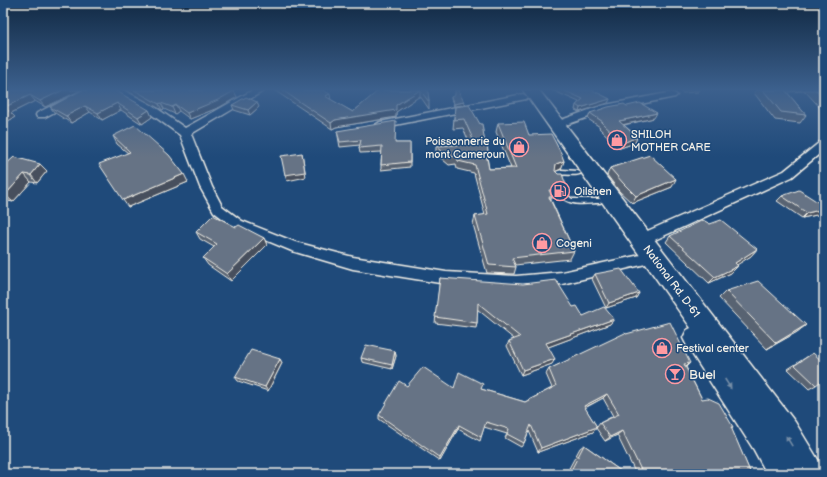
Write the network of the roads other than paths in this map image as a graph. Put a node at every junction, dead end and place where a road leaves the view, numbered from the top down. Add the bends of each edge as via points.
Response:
1 (48, 112) edge
2 (155, 112) edge
3 (221, 112) edge
4 (450, 112) edge
5 (534, 112) edge
6 (544, 112) edge
7 (592, 112) edge
8 (41, 116) dead end
9 (557, 125) junction
10 (368, 126) edge
11 (185, 133) junction
12 (824, 144) edge
13 (565, 197) edge
14 (600, 201) junction
15 (646, 252) junction
16 (784, 474) edge
17 (809, 474) edge

1 - 8 street
2 - 11 street
3 - 11 street
4 - 10 street
5 - 14 highway, National Rd. D-61 via 568,176
6 - 9 highway, National Rd. D-61
7 - 9 street
9 - 15 highway, National Rd. D-61
11 - 15 street via 206,187 218,209 238,224 292,246 353,263 446,278 516,282 562,278
12 - 15 street via 788,174
13 - 14 lane via 571,201
14 - 15 highway, National Rd. D-61
15 -> 16 highway, National Rd. D-61
17 -> 15 highway, National Rd. D-61 via 784,433

